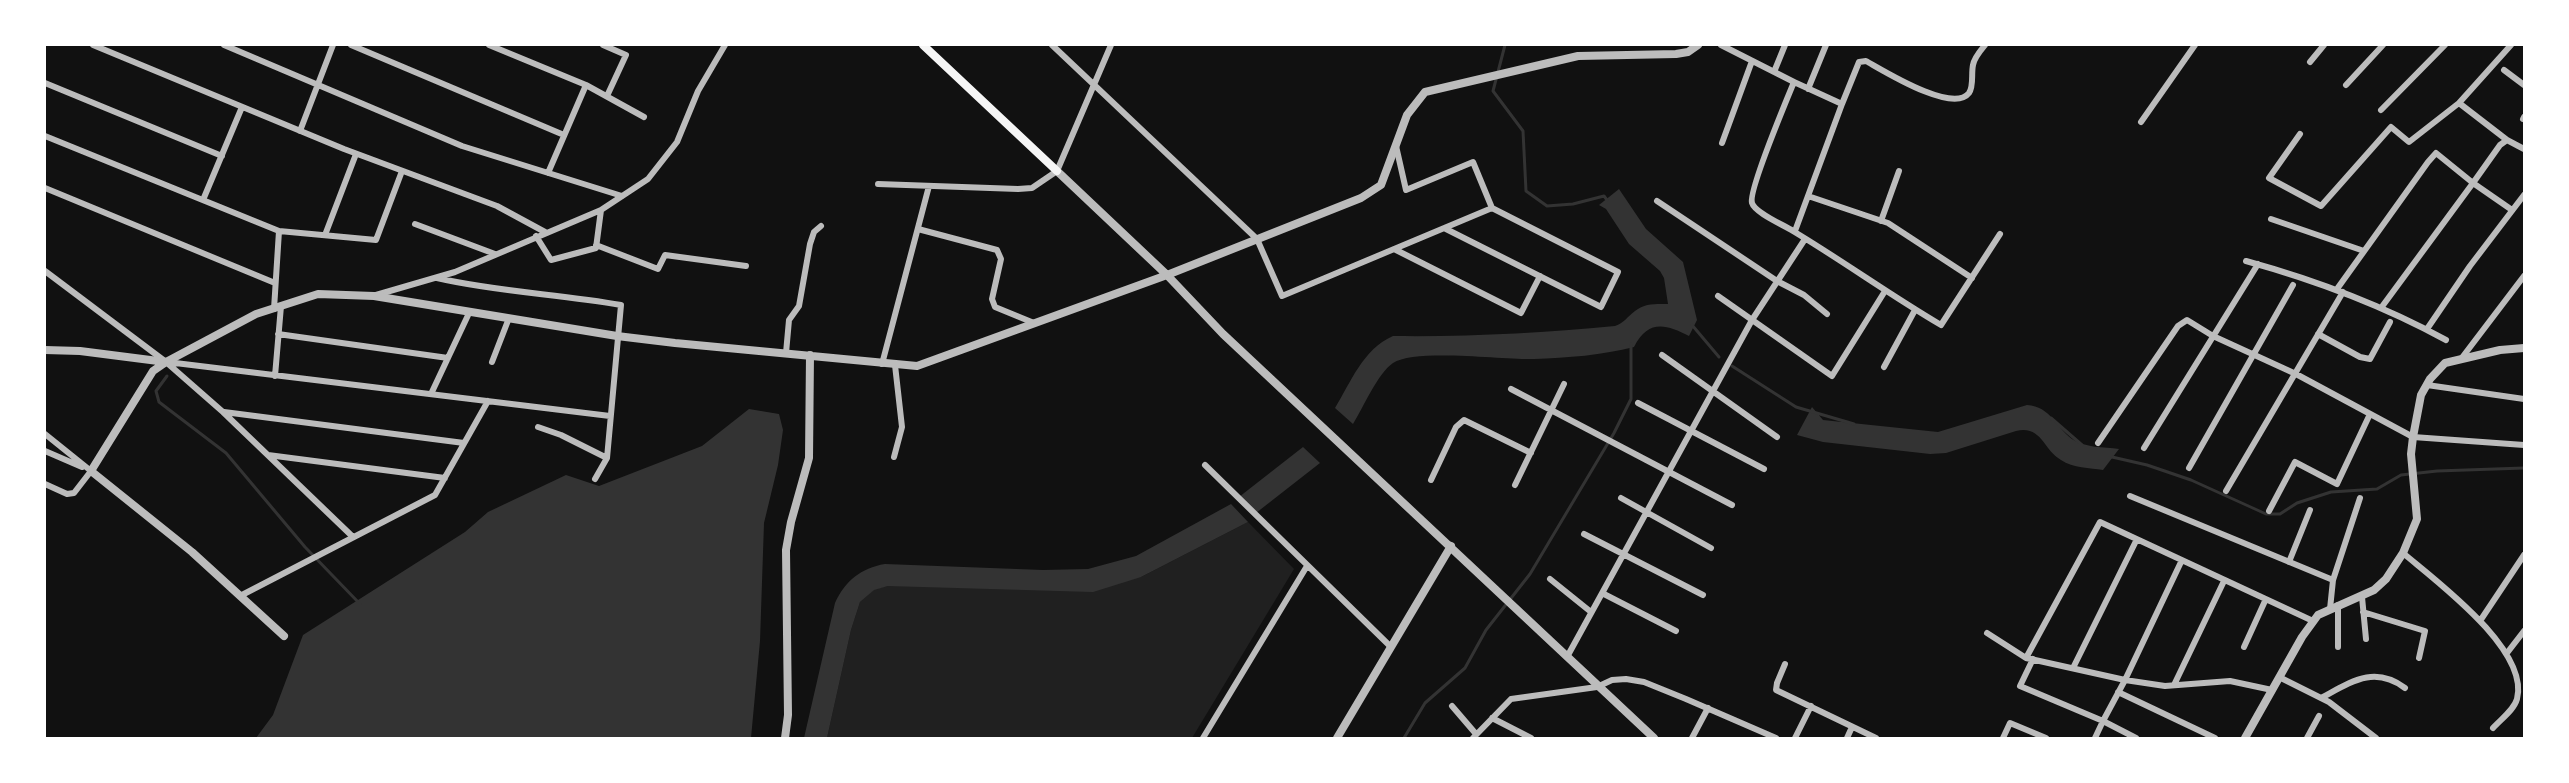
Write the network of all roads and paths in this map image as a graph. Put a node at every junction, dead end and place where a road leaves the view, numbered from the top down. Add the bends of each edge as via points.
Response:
1 (93, 45) edge
2 (224, 45) edge
3 (333, 45) edge
4 (351, 45) edge
5 (489, 45) edge
6 (603, 45) edge
7 (725, 45) edge
8 (923, 45) edge
9 (1052, 45) edge
10 (1112, 45) edge
11 (1698, 45) edge
12 (1721, 45) edge
13 (1785, 45) edge
14 (1826, 45) edge
15 (1985, 45) edge
16 (2195, 45) edge
17 (2324, 45) edge
18 (2383, 45) edge
19 (2445, 45) edge
20 (2511, 45) edge
21 (1752, 61) junction
22 (2310, 62) dead end
23 (2504, 70) dead end
24 (1773, 72) junction
25 (1794, 82) junction
26 (45, 83) edge
27 (318, 84) junction
28 (586, 84) junction
29 (1094, 85) junction
30 (2346, 85) dead end
31 (2524, 85) edge
32 (1808, 89) junction
33 (607, 96) junction
34 (2459, 103) junction
35 (1842, 104) junction
36 (242, 107) junction
37 (2381, 110) dead end
38 (644, 117) dead end
39 (2141, 122) dead end
40 (300, 131) junction
41 (2300, 134) dead end
42 (564, 135) junction
43 (45, 136) edge
44 (2507, 140) junction
45 (1722, 143) dead end
46 (1396, 146) junction
47 (2524, 149) edge
48 (356, 154) junction
49 (222, 156) junction
50 (402, 171) junction
51 (1057, 171) junction
52 (1899, 171) dead end
53 (548, 173) junction
54 (2473, 183) junction
55 (878, 184) dead end
56 (928, 186) junction
57 (45, 188) edge
58 (2524, 195) edge
59 (622, 196) junction
60 (1808, 196) junction
61 (203, 200) junction
62 (1657, 201) dead end
63 (1492, 208) junction
64 (601, 210) junction
65 (2512, 210) junction
66 (2271, 219) dead end
67 (1881, 221) junction
68 (415, 224) dead end
69 (821, 226) dead end
70 (918, 229) junction
71 (1446, 229) junction
72 (279, 231) junction
73 (1795, 231) junction
74 (545, 232) junction
75 (2000, 234) dead end
76 (325, 235) junction
77 (536, 236) junction
78 (1257, 239) junction
79 (1805, 239) junction
80 (597, 245) junction
81 (1396, 250) junction
82 (2364, 250) junction
83 (496, 254) junction
84 (2246, 261) dead end
85 (2258, 264) junction
86 (746, 266) dead end
87 (45, 271) edge
88 (1167, 275) junction
89 (1540, 276) junction
90 (2524, 276) edge
91 (436, 277) junction
92 (1972, 278) junction
93 (1777, 281) junction
94 (275, 283) junction
95 (2293, 285) dead end
96 (2340, 290) junction
97 (1885, 291) junction
98 (374, 296) junction
99 (1718, 296) dead end
100 (277, 307) junction
101 (2381, 308) junction
102 (1915, 310) junction
103 (470, 311) junction
104 (1827, 314) dead end
105 (509, 318) junction
106 (1752, 320) junction
107 (2390, 322) dead end
108 (1035, 324) junction
109 (2427, 329) junction
110 (279, 334) junction
111 (2318, 334) junction
112 (617, 336) junction
113 (2213, 336) junction
114 (2446, 340) dead end
115 (2524, 348) edge
116 (45, 350) edge
117 (786, 353) junction
118 (2253, 354) junction
119 (810, 355) junction
120 (1662, 355) dead end
121 (448, 358) junction
122 (2461, 359) junction
123 (166, 362) junction
124 (492, 362) dead end
125 (882, 364) junction
126 (895, 365) junction
127 (1884, 367) dead end
128 (2295, 374) junction
129 (276, 376) junction
130 (1564, 384) dead end
131 (2427, 385) junction
132 (1510, 389) dead end
133 (1714, 393) junction
134 (431, 394) junction
135 (2524, 399) edge
136 (488, 401) junction
137 (1638, 403) dead end
138 (223, 412) junction
139 (1552, 413) junction
140 (2370, 414) junction
141 (610, 416) junction
142 (538, 427) dead end
143 (1690, 430) junction
144 (45, 434) edge
145 (1777, 437) dead end
146 (2413, 437) junction
147 (464, 443) junction
148 (2098, 443) dead end
149 (2524, 445) edge
150 (2144, 448) dead end
151 (45, 451) edge
152 (1531, 453) junction
153 (268, 455) junction
154 (894, 457) dead end
155 (607, 458) junction
156 (1205, 465) dead end
157 (2188, 468) dead end
158 (1764, 469) dead end
159 (91, 471) junction
160 (1668, 471) junction
161 (445, 478) junction
162 (595, 479) dead end
163 (1431, 480) dead end
164 (45, 484) edge
165 (1515, 485) dead end
166 (2226, 491) dead end
167 (2130, 496) dead end
168 (1621, 498) dead end
169 (2360, 498) dead end
170 (1732, 505) dead end
171 (2310, 510) dead end
172 (2269, 511) dead end
173 (1646, 512) junction
174 (1584, 534) dead end
175 (353, 537) junction
176 (2136, 541) junction
177 (1451, 546) junction
178 (1711, 548) dead end
179 (2403, 553) junction
180 (1623, 554) junction
181 (2524, 555) edge
182 (2181, 562) junction
183 (2289, 562) junction
184 (1307, 566) junction
185 (1550, 579) dead end
186 (2333, 580) junction
187 (2224, 581) junction
188 (1602, 593) junction
189 (1703, 595) dead end
190 (240, 596) junction
191 (2362, 597) junction
192 (2265, 601) junction
193 (2334, 607) junction
194 (1592, 612) junction
195 (2363, 612) junction
196 (2313, 621) junction
197 (2480, 621) junction
198 (1676, 631) dead end
199 (2524, 631) edge
200 (1987, 633) dead end
201 (284, 636) dead end
202 (2366, 639) dead end
203 (1391, 647) junction
204 (2244, 647) dead end
205 (2338, 647) dead end
206 (2506, 653) junction
207 (1567, 657) junction
208 (2030, 658) junction
209 (2419, 658) dead end
210 (1785, 664) dead end
211 (2073, 668) junction
212 (2279, 677) junction
213 (2125, 680) junction
214 (2174, 685) junction
215 (1598, 687) junction
216 (2405, 688) dead end
217 (2272, 690) junction
218 (2118, 692) junction
219 (2321, 698) junction
220 (1452, 706) dead end
221 (1811, 706) junction
222 (1708, 708) junction
223 (2319, 716) dead end
224 (1492, 718) junction
225 (2103, 721) junction
226 (1852, 727) junction
227 (2493, 728) dead end
228 (1474, 736) edge
229 (785, 738) edge
230 (1203, 738) edge
231 (1337, 738) edge
232 (1531, 738) edge
233 (1654, 738) edge
234 (1692, 738) edge
235 (1776, 738) edge
236 (1795, 738) edge
237 (1847, 738) edge
238 (1876, 738) edge
239 (2004, 738) edge
240 (2046, 738) edge
241 (2095, 738) edge
242 (2136, 738) edge
243 (2215, 738) edge
244 (2245, 738) edge
245 (2307, 738) edge
246 (2376, 738) edge

1 - 36 street
2 - 27 street
3 - 27 street
4 - 42 street
5 - 28 street
6 - 33 street via 626,55
7 - 59 street via 698,91 677,142 648,179
8 - 51 main road
9 - 29 street
10 - 29 street
11 - 46 street via 1676,54 1578,56 1431,90 1419,97 1407,115
12 - 21 street
13 - 24 street
14 - 32 street
15 - 35 street via 1973,64 1968,95 1959,100 1902,81 1866,61 1859,62
16 - 39 street
17 - 22 street
18 - 30 street
19 - 37 street
20 - 34 street
21 - 24 street
21 - 45 street
23 - 31 street
24 - 25 street
25 - 32 street
25 - 73 street via 1751,202 1756,210
26 - 49 street
27 - 40 street
27 - 53 street via 462,146
28 - 33 street
28 - 42 street
29 - 51 street
29 - 78 street
32 - 35 street
33 - 38 street
34 - 41 street via 2409,142 2391,127 2321,206 2269,178
34 - 44 street
35 - 60 street
36 - 40 street
36 - 49 street
40 - 48 street
42 - 53 street
43 - 61 street
44 - 47 street
44 - 54 street
46 - 63 street via 1406,190 1473,162
46 - 78 street via 1384,178 1373,192
48 - 50 street
48 - 76 street
49 - 61 street
50 - 74 street via 496,206
50 - 76 street via 376,240
51 - 56 street via 1032,188
51 - 88 street
52 - 67 street
53 - 59 street
54 - 65 street
54 - 82 street via 2436,153
54 - 101 street
55 - 56 street
56 - 70 street
57 - 94 street
58 - 65 street
59 - 64 street
60 - 67 street
60 - 73 street
61 - 72 street
62 - 93 street
63 - 71 street
63 - 89 street via 1618,272 1601,307
64 - 74 street
64 - 80 street
65 - 109 street
66 - 82 street
67 - 92 street
68 - 83 street
69 - 117 street via 810,244 799,306 789,320
70 - 108 street via 997,250 1001,259 992,299 995,307
70 - 125 street
71 - 81 street
71 - 89 street
72 - 76 street
72 - 94 street
73 - 79 street
74 - 77 street
75 - 92 street
77 - 80 street via 551,260
77 - 83 street
78 - 81 street via 1282,296
78 - 88 street
79 - 93 street
79 - 97 street
80 - 86 street via 658,269 665,255
81 - 89 street via 1521,313
82 - 96 street
83 - 91 street
84 - 85 street
85 - 96 street
85 - 113 street
87 - 123 street
88 - 108 street
88 - 177 street via 1223,334
90 - 122 street
91 - 98 street
91 - 112 street via 621,305
92 - 102 street via 1941,325
93 - 104 street via 1804,295
93 - 106 street
94 - 100 street
95 - 118 street
96 - 101 street
96 - 111 street
97 - 102 street
97 - 106 street via 1832,376
98 - 100 street via 318,294
98 - 103 street
99 - 106 street
100 - 110 street
100 - 123 street via 256,314
101 - 109 street
102 - 127 street
103 - 105 street
103 - 121 street
105 - 112 street
105 - 124 street
106 - 133 street
107 - 111 street via 2370,359
108 - 126 street via 917,366
109 - 114 street
110 - 121 street
110 - 129 street
111 - 128 street
112 - 117 street
112 - 141 street
113 - 118 street
113 - 148 street via 2187,320 2182,322
113 - 150 street
115 - 122 street
116 - 123 street
117 - 119 street
118 - 128 street
118 - 157 street
119 - 125 street
119 - 229 street via 809,458 786,550
120 - 133 street
121 - 134 street
122 - 131 street via 2445,363
123 - 129 street
123 - 138 street
123 - 159 street via 153,371
125 - 126 street
126 - 154 street via 902,427
128 - 140 street
128 - 166 street
129 - 134 street
130 - 139 street
131 - 135 street
131 - 146 street via 2421,395
132 - 139 street
133 - 143 street
133 - 145 street
134 - 136 street
136 - 141 street
136 - 147 street
137 - 143 street
138 - 147 street
138 - 153 street
139 - 152 street
139 - 160 street
140 - 146 street
140 - 172 street via 2337,484 2295,462
141 - 155 street
142 - 155 street
143 - 158 street
143 - 160 street
144 - 159 street
146 - 149 street
146 - 179 street via 2417,519
147 - 161 street
151 - 159 street
152 - 163 street via 1464,420 1456,427
152 - 165 street
153 - 161 street
153 - 175 street
155 - 162 street
156 - 184 street
159 - 164 street via 74,493 67,494
159 - 190 street
160 - 170 street
160 - 173 street
161 - 175 street via 435,495
167 - 183 street
168 - 173 street
169 - 186 street
171 - 183 street
173 - 178 street
173 - 180 street
174 - 180 street
175 - 190 street
176 - 182 street
176 - 208 street via 2100,522
176 - 211 street
177 - 203 street
177 - 207 street
179 - 191 street via 2386,579
179 - 197 street
180 - 188 street
180 - 189 street
181 - 197 street
182 - 187 street
182 - 213 street
183 - 186 street
184 - 203 street
184 - 230 street
185 - 194 street
186 - 193 street
187 - 192 street
187 - 214 street
188 - 194 street
188 - 198 street
190 - 201 street
191 - 193 street
191 - 195 street
192 - 196 street
192 - 204 street
193 - 196 street
193 - 205 street
194 - 207 street
195 - 202 street
195 - 209 street via 2425,631
196 - 212 street
197 - 206 street
199 - 206 street
200 - 208 street
203 - 231 street
206 - 227 street via 2517,684 2516,701
207 - 215 street
208 - 211 street
208 - 225 street via 2020,686
210 - 221 street via 1776,690
211 - 213 street
212 - 217 street
212 - 219 street
213 - 214 street
213 - 218 street
214 - 217 street via 2230,681
215 - 222 street via 1612,680 1635,681
215 - 224 street via 1511,699
215 - 233 street
216 - 219 street via 2376,675 2346,684
217 - 244 street
218 - 225 street
218 - 243 street
219 - 246 street
220 - 228 street
221 - 226 street
221 - 236 street
222 - 234 street
222 - 235 street
223 - 245 street
224 - 228 street
224 - 232 street
225 - 241 street
225 - 242 street
226 - 237 street
226 - 238 street
239 - 240 street via 2010,723

